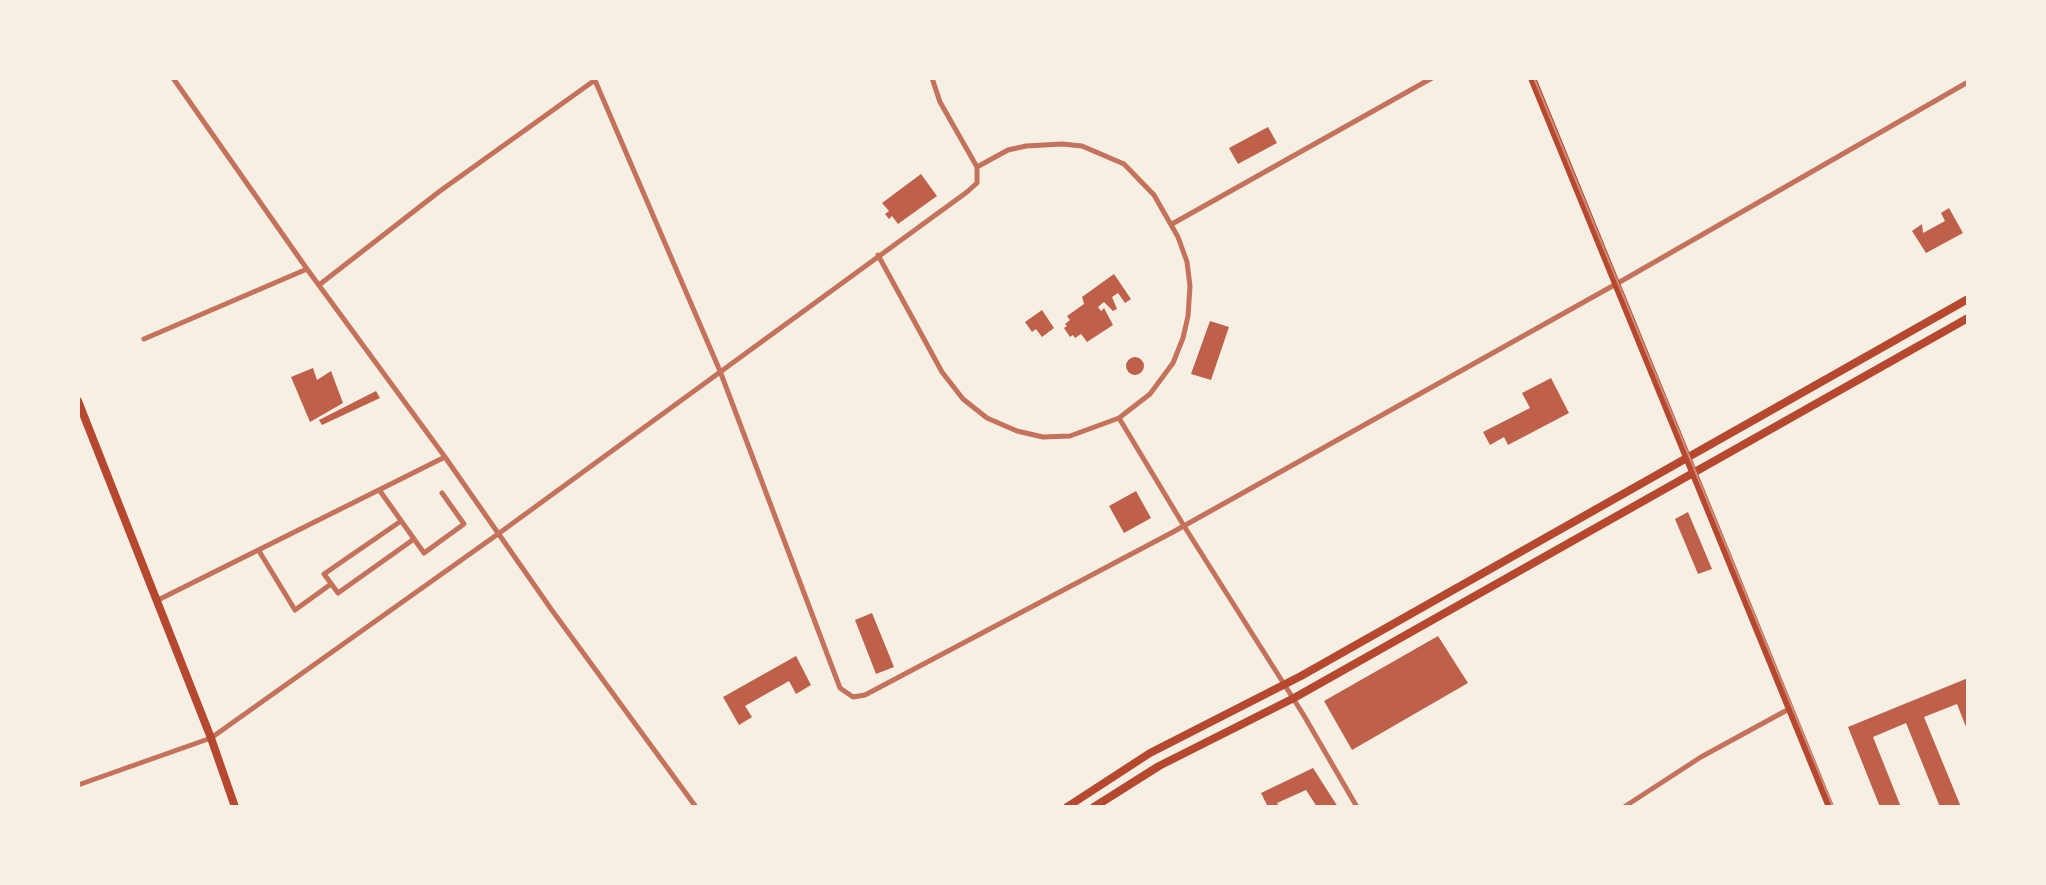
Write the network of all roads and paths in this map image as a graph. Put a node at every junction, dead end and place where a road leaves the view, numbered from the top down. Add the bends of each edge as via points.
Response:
1 (173, 78) edge
2 (932, 78) edge
3 (1432, 78) edge
4 (1532, 78) edge
5 (594, 79) edge
6 (1968, 82) edge
7 (977, 167) junction
8 (1172, 224) junction
9 (878, 255) junction
10 (307, 269) junction
11 (1616, 284) junction
12 (319, 285) junction
13 (1968, 299) edge
14 (1968, 318) edge
15 (144, 339) dead end
16 (720, 371) junction
17 (78, 401) edge
18 (1119, 418) junction
19 (445, 457) junction
20 (1687, 457) junction
21 (1693, 472) junction
22 (380, 491) junction
23 (442, 493) dead end
24 (401, 521) junction
25 (1184, 526) junction
26 (498, 534) junction
27 (414, 539) junction
28 (259, 551) junction
29 (331, 584) junction
30 (156, 601) junction
31 (1286, 685) junction
32 (1294, 698) junction
33 (1790, 708) junction
34 (211, 738) junction
35 (78, 785) edge
36 (235, 807) edge
37 (696, 807) edge
38 (1067, 807) edge
39 (1094, 807) edge
40 (1357, 807) edge
41 (1624, 807) edge
42 (1830, 807) edge

1 - 10 street
2 - 7 street
3 - 8 street
4 - 11 main road
5 - 12 street
5 - 16 street
6 - 11 street
7 - 8 street via 1026,146 1082,146 1124,164 1154,195
7 - 9 street via 977,183
8 - 18 street via 1190,286 1183,338 1173,363 1150,394
9 - 16 street
9 - 18 street via 942,372 987,418 1043,437 1070,436
10 - 12 street
10 - 15 street
11 - 20 main road
11 - 25 street
12 - 19 street
13 - 20 main road
14 - 21 main road
16 - 25 street via 819,637 840,688 853,697
16 - 26 street
17 - 30 main road
18 - 25 street
19 - 22 street
19 - 26 street
20 - 21 main road
20 - 31 main road
21 - 32 main road
21 - 33 main road
22 - 24 street
22 - 28 street
23 - 27 street via 464,524 424,553
24 - 27 street
24 - 29 street via 324,574
25 - 31 street
26 - 34 street
26 - 37 street
27 - 29 street via 338,593
28 - 29 street via 295,610
28 - 30 street
30 - 34 main road
31 - 32 street
31 - 38 main road via 1150,753
32 - 39 main road via 1159,766
32 - 40 street
33 - 41 street
33 - 42 main road
34 - 35 street
34 - 36 main road

